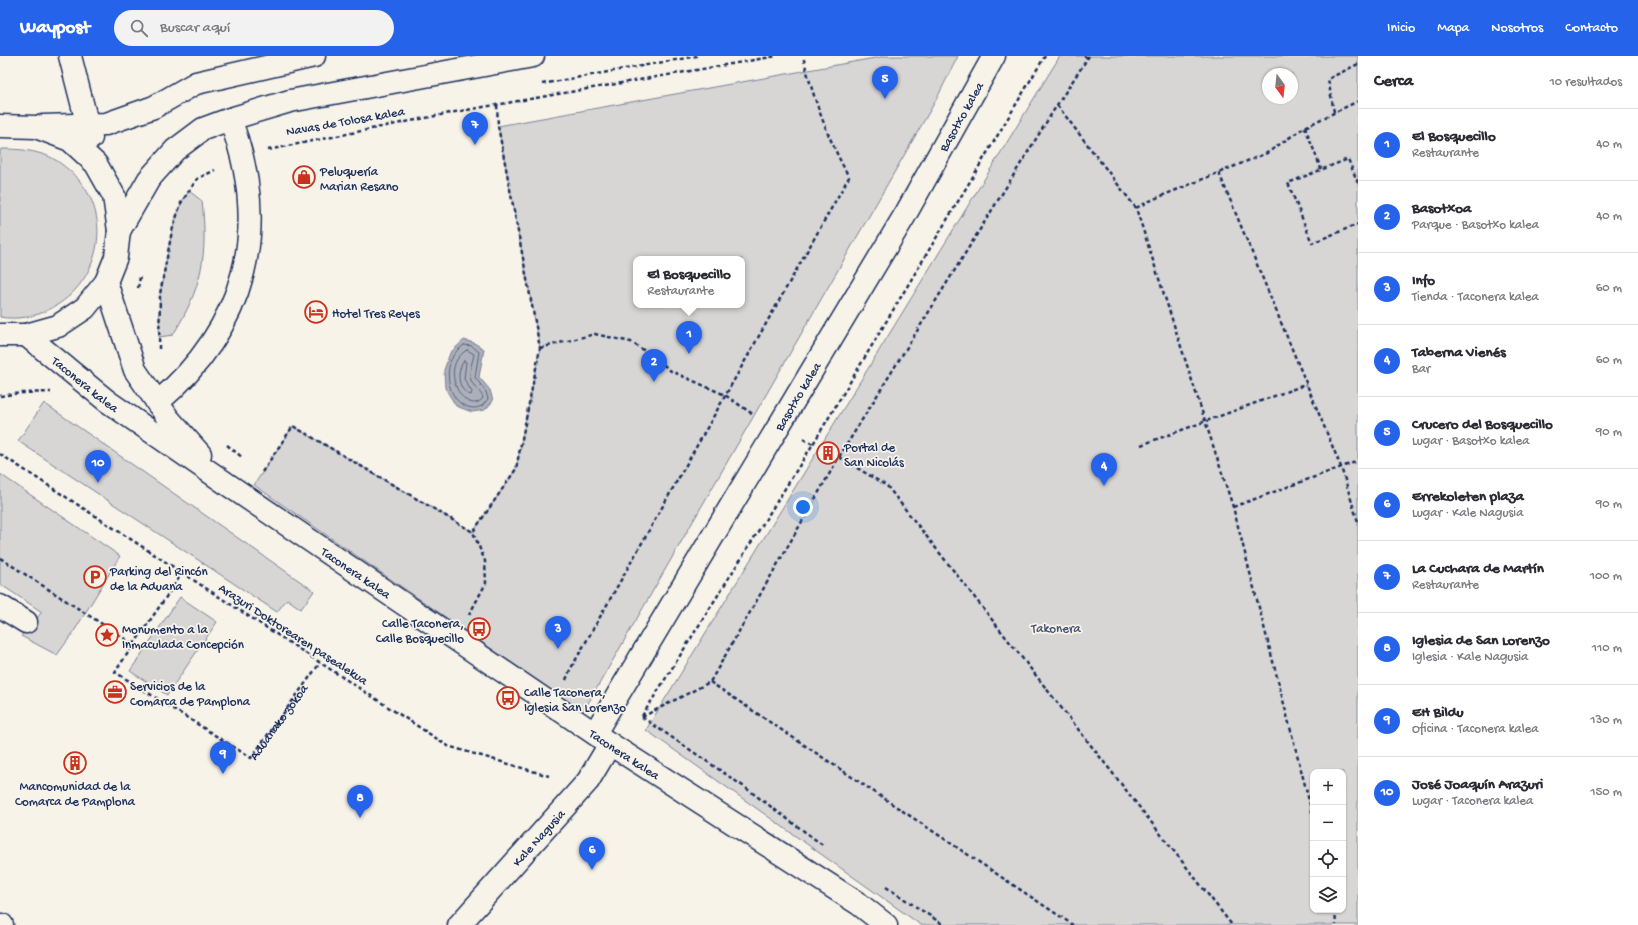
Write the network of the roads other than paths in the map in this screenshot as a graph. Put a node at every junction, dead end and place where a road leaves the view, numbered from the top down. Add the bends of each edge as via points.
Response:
1 (70, 56) edge
2 (314, 56) edge
3 (533, 56) edge
4 (994, 56) edge
5 (230, 119) junction
6 (88, 124) junction
7 (0, 126) edge
8 (36, 127) junction
9 (96, 164) junction
10 (119, 231) junction
11 (106, 282) junction
12 (0, 335) edge
13 (26, 335) junction
14 (157, 403) junction
15 (227, 484) junction
16 (0, 606) edge
17 (26, 622) dead end
18 (603, 738) junction
19 (471, 921) edge
20 (886, 925) edge

1 - 6 street
2 - 6 street via 196,83 154,107 106,124
3 - 5 street, Navas de Tolosa kalea via 290,101
4 - 18 street, Basotxo kalea via 905,216 779,427
5 - 10 street, Navas de Tolosa kalea via 203,129 175,150 149,179
5 - 14 street via 247,176 250,218 245,261 236,295 225,321 202,358
6 - 8 street
6 - 9 street
7 - 8 street
8 - 9 street via 70,140
9 - 10 street via 114,196
10 - 11 street via 116,257
11 - 13 street via 85,308 58,326
11 - 14 street, Taconera kalea via 135,370
12 - 13 street
13 - 15 street, Taconera kalea via 107,401
14 - 15 street, Taconera kalea
15 - 18 street, Taconera kalea
16 - 17 street
18 - 19 street, Kale Nagusia via 588,781
18 - 20 street, Taconera kalea via 859,904

